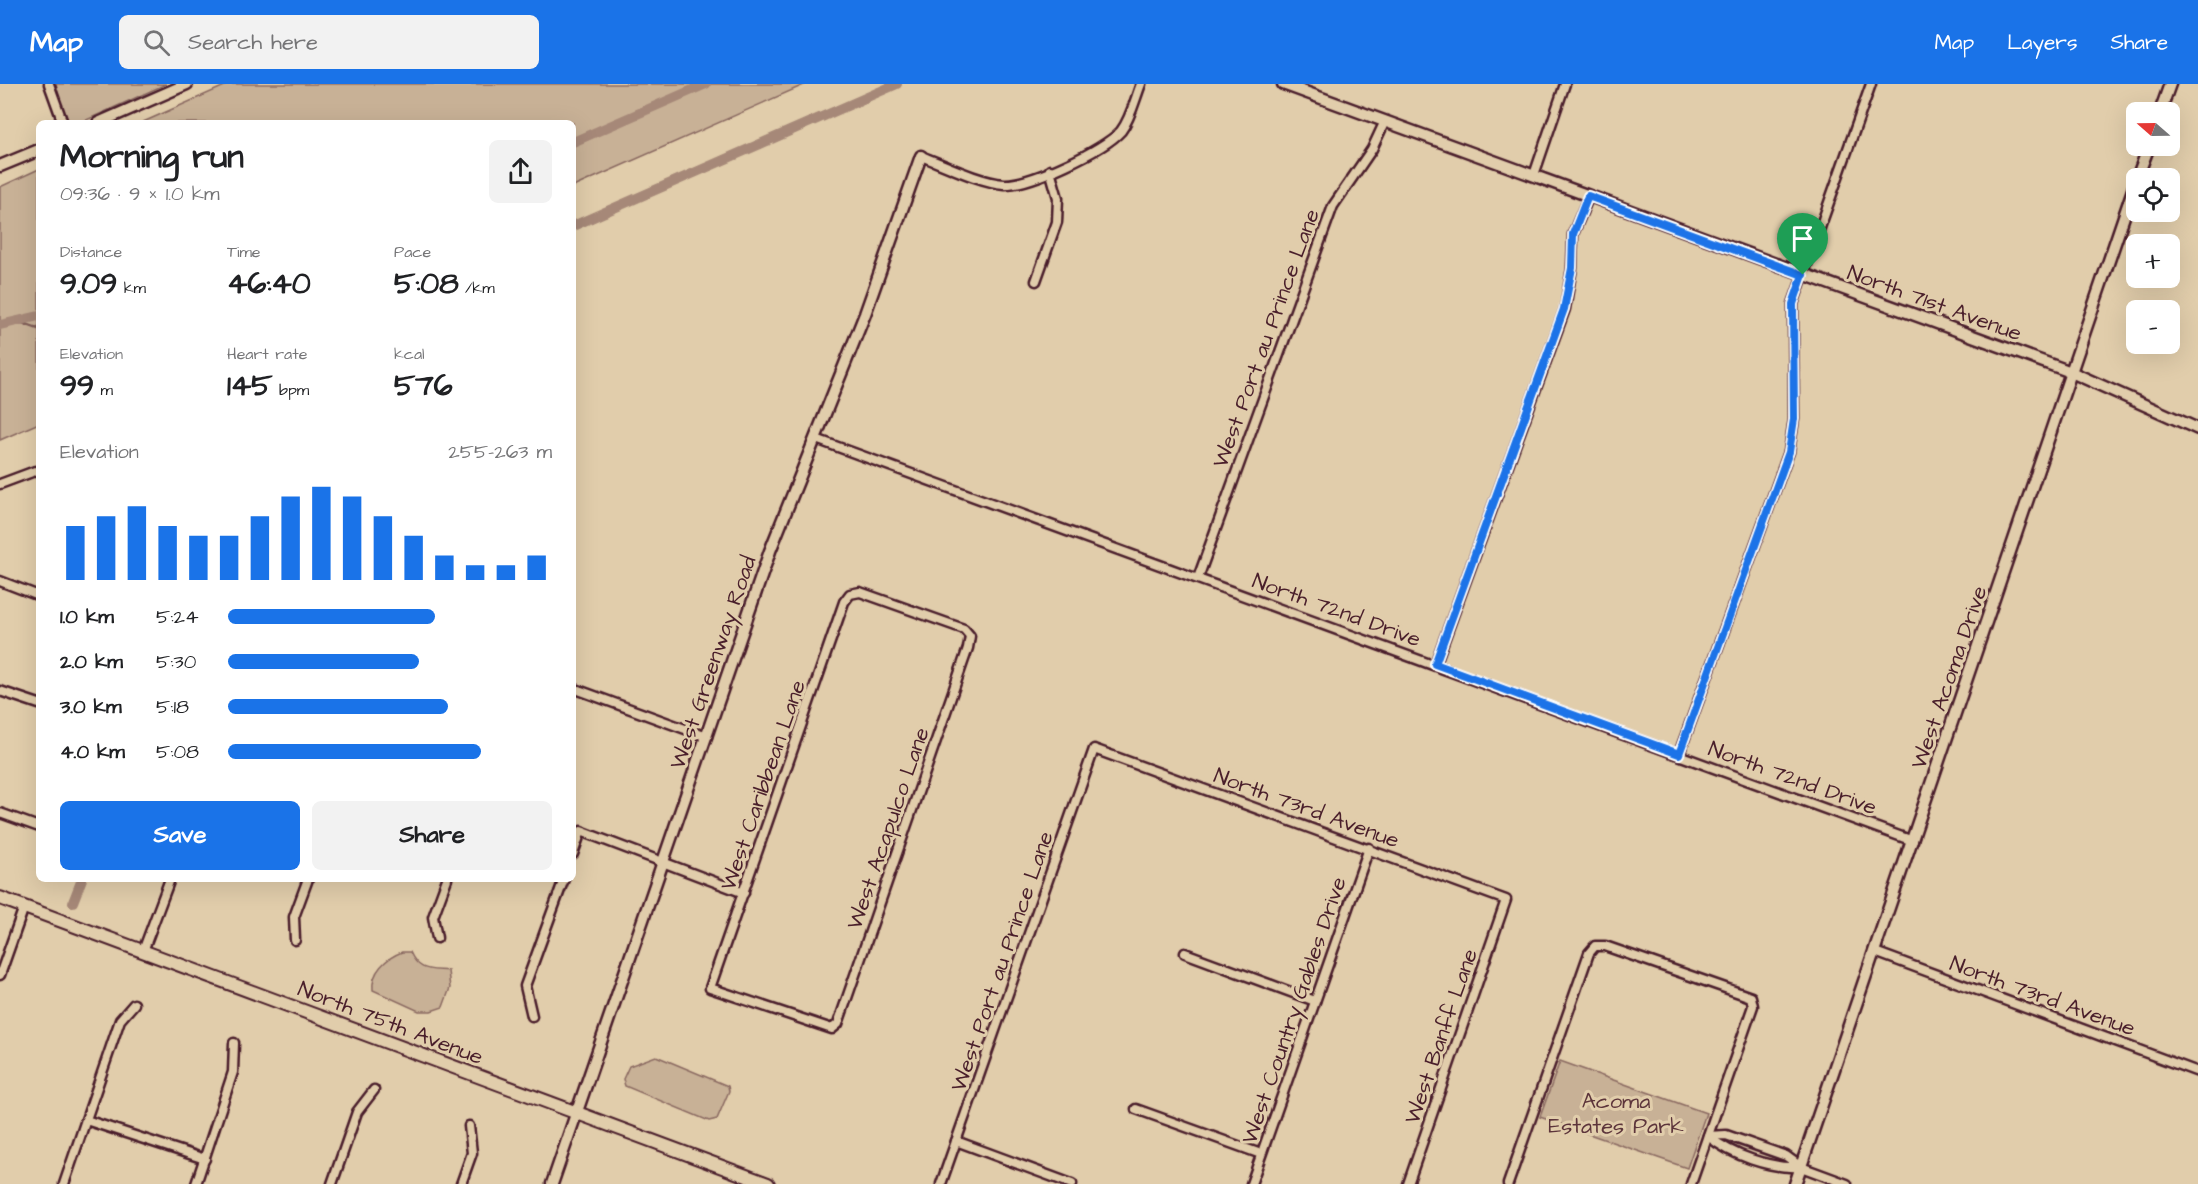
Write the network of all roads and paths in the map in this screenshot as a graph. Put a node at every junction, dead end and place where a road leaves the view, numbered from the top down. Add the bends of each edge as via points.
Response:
1 (49, 84) edge
2 (187, 84) edge
3 (1141, 84) edge
4 (1284, 84) edge
5 (1565, 84) edge
6 (1871, 84) edge
7 (2170, 84) edge
8 (2164, 102) edge
9 (62, 120) edge
10 (105, 120) edge
11 (1385, 121) junction
12 (36, 151) edge
13 (921, 156) joint
14 (0, 166) edge
15 (1050, 170) junction
16 (1534, 176) junction
17 (1588, 196) junction
18 (2126, 212) edge
19 (1803, 275) junction
20 (1036, 281) dead end
21 (2071, 372) junction
22 (2198, 429) edge
23 (816, 440) junction
24 (36, 472) edge
25 (0, 484) edge
26 (1198, 578) junction
27 (0, 581) edge
28 (36, 595) edge
29 (970, 636) joint
30 (1435, 664) junction
31 (576, 689) edge
32 (0, 691) edge
33 (36, 703) edge
34 (707, 737) junction
35 (1094, 749) joint
36 (1679, 754) junction
37 (0, 813) edge
38 (36, 826) edge
39 (1913, 841) junction
40 (576, 845) edge
41 (1369, 848) junction
42 (663, 862) junction
43 (169, 882) edge
44 (307, 882) edge
45 (446, 882) edge
46 (563, 882) edge
47 (744, 892) junction
48 (0, 898) edge
49 (1506, 900) joint
50 (24, 907) junction
51 (437, 938) dead end
52 (296, 940) dead end
53 (143, 951) junction
54 (1875, 952) junction
55 (1185, 953) dead end
56 (0, 975) edge
57 (710, 988) joint
58 (1315, 1001) junction
59 (134, 1004) dead end
60 (531, 1016) dead end
61 (234, 1043) dead end
62 (2198, 1072) edge
63 (374, 1090) dead end
64 (1136, 1109) dead end
65 (576, 1113) junction
66 (86, 1120) junction
67 (469, 1126) dead end
68 (1708, 1136) junction
69 (956, 1141) junction
70 (1764, 1149) junction
71 (1261, 1154) junction
72 (205, 1159) junction
73 (1760, 1161) junction
74 (1801, 1167) junction
75 (64, 1184) edge
76 (196, 1184) edge
77 (332, 1184) edge
78 (461, 1184) edge
79 (552, 1184) edge
80 (768, 1184) edge
81 (940, 1184) edge
82 (1072, 1184) edge
83 (1251, 1184) edge
84 (1408, 1184) edge
85 (1508, 1184) edge
86 (1691, 1184) edge
87 (1795, 1184) edge
88 (1847, 1184) edge

1 - 9 street
2 - 10 street
3 - 15 street via 1128,119 1111,140
4 - 11 street, North 71st Avenue
5 - 16 street
6 - 19 street
7 - 8 street
11 - 16 street, North 71st Avenue
11 - 26 street, West Port au Prince Lane via 1372,149 1333,206
12 - 14 street
13 - 15 street via 1003,184
13 - 23 street, West Greenway Road
15 - 20 street via 1058,198 1057,222
16 - 17 street, North 71st Avenue
17 - 19 street, North 71st Avenue
17 - 30 street via 1573,234 1572,268 1564,309
18 - 21 street, West Acoma Drive
19 - 21 street, North 71st Avenue
19 - 36 street via 1793,304 1794,419 1789,452
21 - 22 street, North 71st Avenue
21 - 39 street, West Acoma Drive
23 - 26 street, North 72nd Drive
23 - 34 street, West Greenway Road via 770,551
24 - 25 street via 25,472
26 - 30 street, North 72nd Drive
27 - 28 street
29 - 47 street, West Caribbean Lane via 964,629 860,592 850,594
29 - 57 street, West Acapulco Lane via 838,1024 832,1029
30 - 36 street, North 72nd Drive
31 - 34 street
32 - 33 street
34 - 42 street, West Greenway Road
35 - 41 street, North 73rd Avenue
35 - 69 street, West Port au Prince Lane
36 - 39 street, North 72nd Drive
37 - 38 street
39 - 54 street, West Acoma Drive
40 - 42 street via 581,831
41 - 49 street, North 73rd Avenue
41 - 58 street, West Country Gables Drive
42 - 47 street
42 - 65 street, West Greenway Road
43 - 53 street
44 - 52 street via 294,917
45 - 51 street via 433,917
46 - 60 street via 525,986
47 - 57 street, West Caribbean Lane
48 - 50 main road, North 75th Avenue
49 - 84 street, West Banff Lane
50 - 53 main road, North 75th Avenue
50 - 56 street
53 - 65 main road, North 75th Avenue
54 - 62 street, North 73rd Avenue
54 - 74 street, West Acoma Drive
55 - 58 street
58 - 71 street, West Country Gables Drive
59 - 66 street via 120,1020
61 - 72 street via 233,1072
63 - 77 street via 357,1112
64 - 71 street
65 - 79 street, West Greenway Road
65 - 80 main road, North 75th Avenue
66 - 72 street
66 - 75 street
67 - 78 street via 472,1153
68 - 70 street via 1726,1135
68 - 73 street via 1722,1148
68 - 85 street via 1753,1006 1751,997 1595,945
68 - 86 street
69 - 81 street, West Port au Prince Lane
69 - 82 street
70 - 73 street
70 - 74 street via 1786,1156
71 - 83 street, West Country Gables Drive
72 - 76 street
73 - 74 street via 1782,1168
74 - 87 street, West Acoma Drive
74 - 88 street

